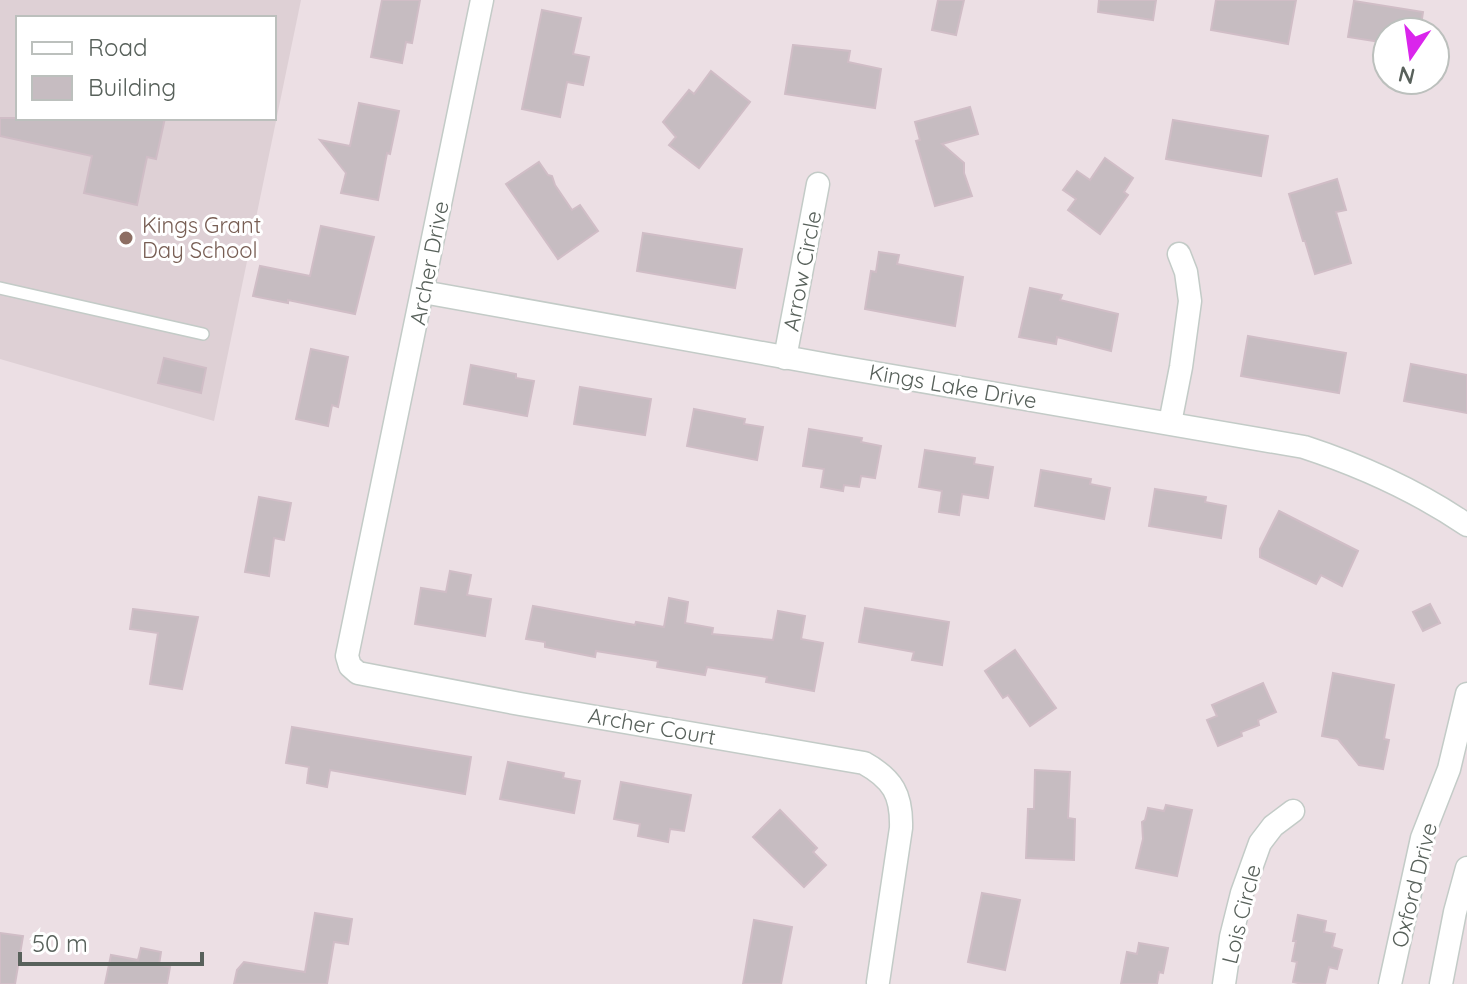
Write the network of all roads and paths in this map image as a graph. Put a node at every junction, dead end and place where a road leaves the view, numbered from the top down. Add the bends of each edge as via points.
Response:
1 (482, 0) edge
2 (818, 184) dead end
3 (1179, 254) dead end
4 (0, 288) edge
5 (423, 292) junction
6 (203, 334) dead end
7 (785, 358) junction
8 (1170, 423) junction
9 (1467, 525) edge
10 (374, 527) joint
11 (1467, 694) edge
12 (1293, 811) dead end
13 (1467, 868) edge
14 (878, 982) edge
15 (1224, 984) edge
16 (1390, 984) edge
17 (1441, 984) edge

1 - 5 street, Archer Drive
2 - 7 street, Arrow Circle
3 - 8 street via 1190,301
4 - 6 lane
5 - 7 street, Kings Lake Drive
5 - 10 street, Archer Drive
7 - 8 street, Kings Lake Drive
8 - 9 street, Kings Lake Drive via 1304,447 1347,461
10 - 14 street, Archer Court via 347,656 358,673 864,763 880,772 902,809
11 - 16 street, Oxford Drive via 1449,769 1422,838
12 - 15 street, Lois Circle via 1260,843 1242,893
13 - 17 street

